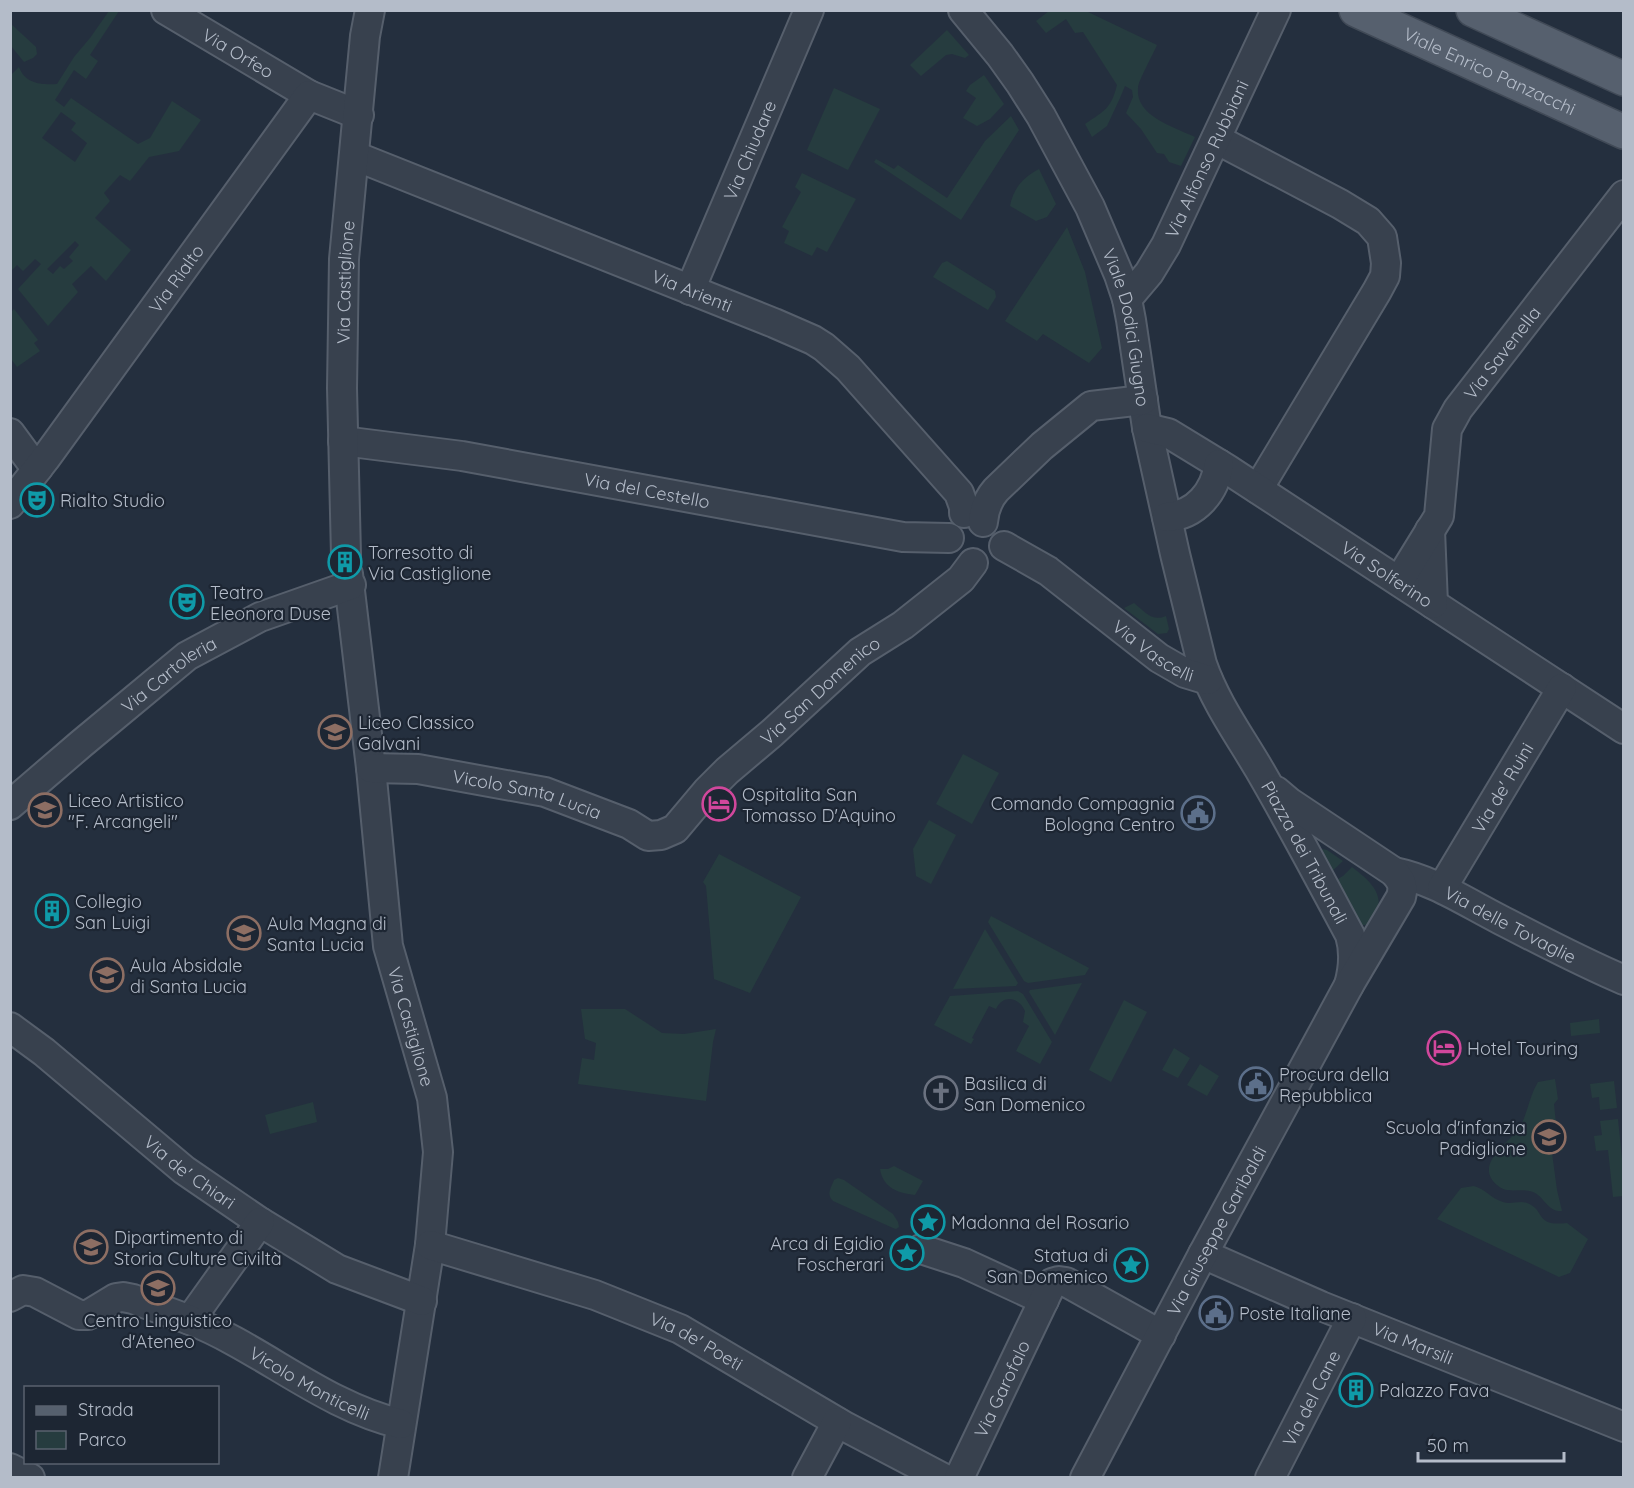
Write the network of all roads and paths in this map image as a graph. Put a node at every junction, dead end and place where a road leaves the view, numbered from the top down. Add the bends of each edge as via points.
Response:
1 (166, 10) edge
2 (370, 10) edge
3 (963, 10) edge
4 (1276, 10) edge
5 (1356, 10) edge
6 (1473, 10) edge
7 (802, 13) edge
8 (1623, 79) edge
9 (309, 95) junction
10 (359, 115) junction
11 (1623, 132) edge
12 (1216, 139) junction
13 (355, 156) junction
14 (1623, 195) edge
15 (690, 290) junction
16 (1127, 299) junction
17 (1143, 400) junction
18 (1148, 428) junction
19 (10, 433) edge
20 (344, 441) junction
21 (1219, 464) junction
22 (38, 468) junction
23 (1258, 489) junction
24 (10, 504) edge
25 (1167, 517) junction
26 (974, 518) junction
27 (1430, 530) junction
28 (949, 538) junction
29 (1004, 546) junction
30 (973, 563) junction
31 (348, 571) junction
32 (1399, 581) junction
33 (1433, 604) junction
34 (1208, 680) junction
35 (1562, 688) junction
36 (1623, 729) edge
37 (372, 768) junction
38 (1267, 783) junction
39 (10, 805) edge
40 (675, 829) joint
41 (1394, 872) junction
42 (1442, 888) junction
43 (1364, 936) junction
44 (1623, 980) edge
45 (1349, 985) joint
46 (10, 1027) edge
47 (260, 1222) junction
48 (430, 1245) junction
49 (921, 1249) dead end
50 (1203, 1254) junction
51 (10, 1296) edge
52 (1044, 1300) junction
53 (422, 1301) junction
54 (1352, 1317) junction
55 (190, 1320) junction
56 (1161, 1335) junction
57 (837, 1422) junction
58 (401, 1424) junction
59 (1623, 1427) edge
60 (10, 1468) edge
61 (30, 1478) edge
62 (393, 1478) edge
63 (807, 1478) edge
64 (943, 1478) edge
65 (959, 1478) edge
66 (1085, 1478) edge
67 (1270, 1478) edge

1 - 9 street, Via Orfeo
2 - 10 street, Via Castiglione
3 - 16 street, Viale Dodici Giugno via 1000,55 1041,116 1107,243
4 - 12 street, Via Alfonso Rubbiani
5 - 11 main road, Viale Enrico Panzacchi
6 - 8 main road
7 - 15 street, Via Chiudare
9 - 10 street
9 - 22 street, Via Rialto
10 - 13 street, Via Castiglione
12 - 16 street, Via Alfonso Rubbiani via 1158,259
12 - 23 street via 1368,221 1382,237 1386,263 1385,276 1377,291
13 - 15 street, Via Arienti
13 - 20 street, Via Castiglione via 344,258
14 - 27 street, Via Savenella via 1458,409 1448,429 1438,516
15 - 26 street, Via Arienti via 824,347 848,368 959,493
16 - 17 street, Viale Dodici Giugno
17 - 18 street, Viale Dodici Giugno
17 - 26 street via 1091,406 1042,446
18 - 21 street, Via Solferino via 1168,433
18 - 25 street, Viale Dodici Giugno
19 - 22 street
20 - 28 street, Via del Cestello via 462,456 903,537
20 - 31 street, Via Castiglione
21 - 23 street, Via Solferino
21 - 25 street via 1214,485 1202,501 1180,515
22 - 24 street, Via Rialto
23 - 32 street, Via Solferino
25 - 34 street, Viale Dodici Giugno
26 - 28 street via 954,521
26 - 29 street via 1000,537
27 - 32 street, Via Savenella
27 - 33 street, Via Savenella
28 - 30 street
29 - 30 street via 1001,558 990,566
29 - 34 street, Via Vascelli via 1048,571 1159,658 1185,673
30 - 40 street, Via San Domenico via 961,579 903,625 860,652 727,771
31 - 37 street, Via Castiglione
31 - 39 street, Via Cartoleria via 187,656
32 - 33 street, Via Solferino
33 - 35 street, Via Solferino
34 - 38 street, Via Vascelli
35 - 36 street, Via Solferino
35 - 42 street, Via de' Ruini
37 - 40 street, Vicolo Santa Lucia via 418,769 545,792 629,824 648,836
37 - 48 street, Via Castiglione via 388,946 432,1098 438,1152
38 - 41 street, Piazza dei Tribunali
38 - 43 street, Piazza dei Tribunali
41 - 42 street, Via delle Tovaglie
41 - 43 street, Piazza dei Tribunali via 1402,883 1401,897
42 - 44 street, Via delle Tovaglie
43 - 45 street, Piazza dei Tribunali via 1354,955
45 - 50 street, Via Giuseppe Garibaldi
46 - 47 street, Via de' Chiari via 184,1170
47 - 53 street, Via de' Chiari via 337,1269
47 - 55 street
48 - 53 street, Via Castiglione
48 - 57 street, Via de' Poeti via 595,1295 680,1329
49 - 52 street via 963,1263
50 - 54 street, Via Marsili
50 - 56 street, Via Giuseppe Garibaldi
51 - 55 street, Vicolo Monticelli via 23,1290 35,1292 79,1315 88,1315 123,1297
52 - 56 street via 1052,1283 1066,1282
52 - 65 street, Via Garofalo
53 - 58 street, Via Castiglione
54 - 59 street, Via Marsili
54 - 67 street, Via del Cane
55 - 58 street, Vicolo Monticelli via 358,1411
56 - 66 street, Via Giuseppe Garibaldi
57 - 63 street
57 - 64 street, Via de' Poeti
58 - 62 street, Via Castiglione
60 - 61 street

